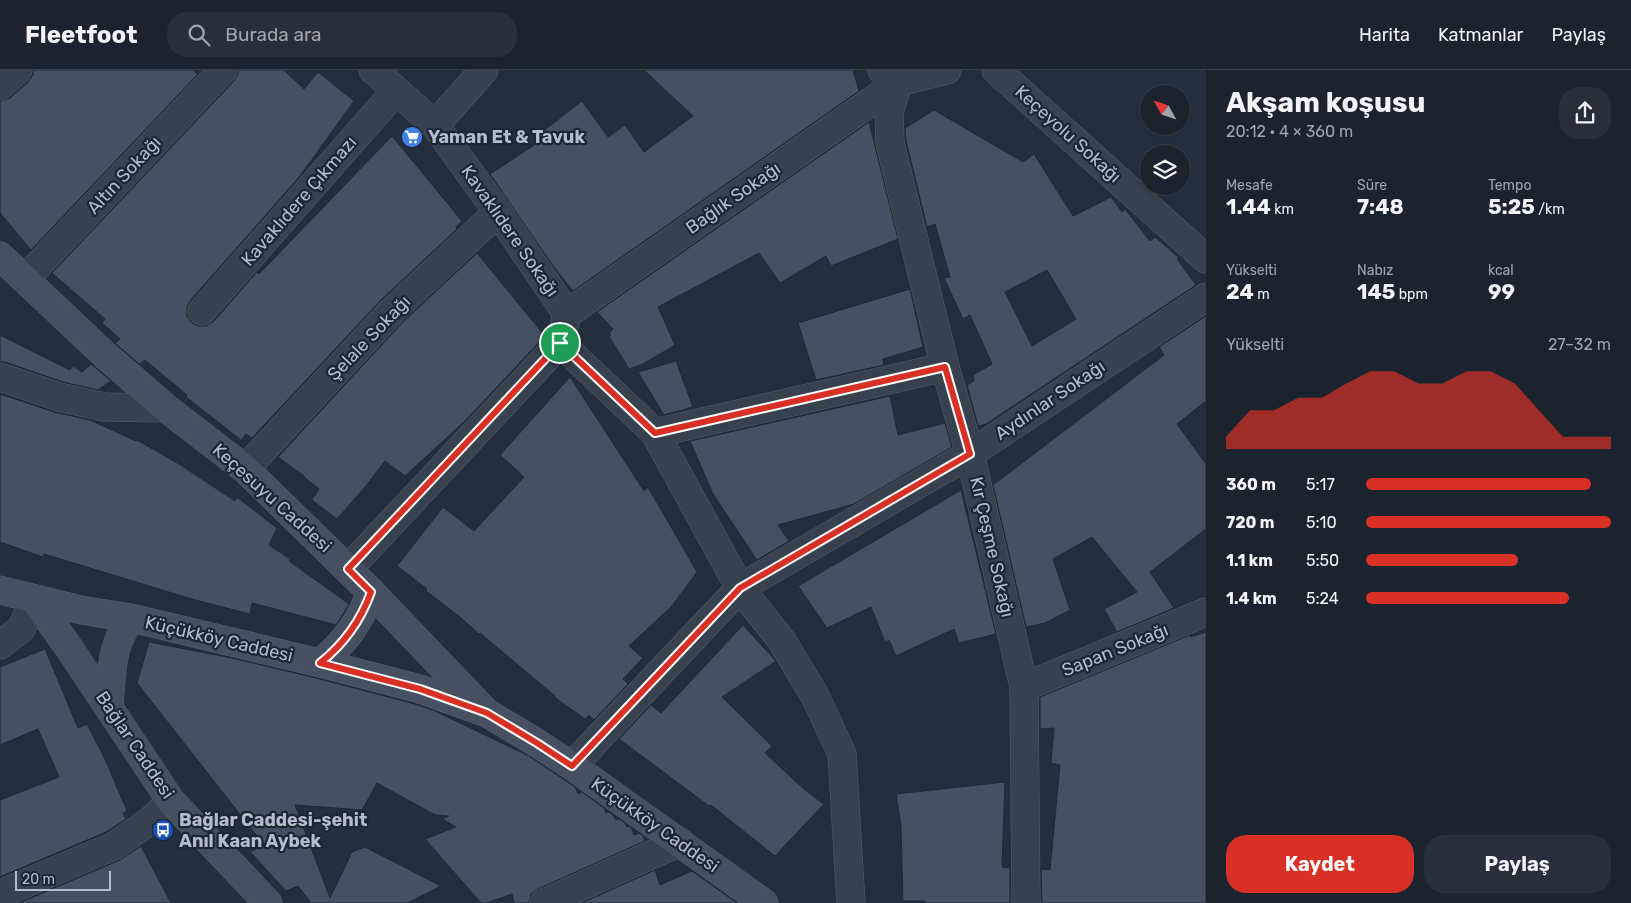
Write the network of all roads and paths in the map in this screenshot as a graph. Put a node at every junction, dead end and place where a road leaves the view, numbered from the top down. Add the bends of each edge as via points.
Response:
1 (18, 70) edge
2 (223, 70) edge
3 (373, 70) edge
4 (484, 70) edge
5 (947, 70) edge
6 (996, 70) edge
7 (890, 76) edge
8 (0, 86) edge
9 (396, 91) junction
10 (435, 126) junction
11 (498, 212) junction
12 (0, 256) edge
13 (1206, 259) edge
14 (25, 279) junction
15 (1206, 297) edge
16 (202, 310) dead end
17 (567, 314) junction
18 (560, 343) junction
19 (945, 367) junction
20 (0, 377) edge
21 (166, 408) junction
22 (655, 433) junction
23 (970, 454) junction
24 (245, 469) junction
25 (348, 569) junction
26 (740, 588) junction
27 (0, 590) edge
28 (371, 592) junction
29 (35, 600) junction
30 (1206, 612) edge
31 (131, 618) junction
32 (0, 645) edge
33 (320, 663) junction
34 (1024, 687) junction
35 (109, 707) junction
36 (487, 713) junction
37 (572, 766) junction
38 (171, 801) junction
39 (680, 842) junction
40 (0, 894) edge
41 (268, 903) edge
42 (544, 903) edge
43 (764, 903) edge
44 (851, 903) edge
45 (1026, 903) edge

1 - 8 street
2 - 14 street, Altın Sokağı
3 - 9 street, Kavaklıdere Sokağı
4 - 10 street
5 - 7 street
6 - 13 street, Keçeyolu Sokağı
7 - 17 street, Bağlık Sokağı
7 - 19 street, Kır Çeşme Sokağı via 890,143
9 - 10 street, Kavaklıdere Sokağı
9 - 16 street, Kavaklıdere Çıkmazı
10 - 11 street, Kavaklıdere Sokağı
11 - 17 street, Kavaklıdere Sokağı
11 - 24 street, Şelale Sokağı via 392,311
12 - 14 street, Keçesuyu Caddesi
14 - 21 street, Keçesuyu Caddesi
15 - 23 street, Aydınlar Sokağı
17 - 18 street, Kavaklıdere Sokağı
18 - 22 street
18 - 25 street
19 - 22 street
19 - 23 street, Kır Çeşme Sokağı
20 - 21 street via 59,397 104,407
21 - 24 street, Keçesuyu Caddesi
22 - 26 street
23 - 26 street, Aydınlar Sokağı
23 - 34 street, Kır Çeşme Sokağı
24 - 25 street, Keçesuyu Caddesi
25 - 28 street, Keçesuyu Caddesi
26 - 37 street, Aydınlar Sokağı
26 - 44 street via 782,641 815,696 842,754
27 - 29 street, Küçükköy Caddesi
28 - 33 street via 365,609 346,638
28 - 36 street, Keçesuyu Caddesi
29 - 31 street, Küçükköy Caddesi
29 - 32 street via 21,629
29 - 35 street, Bağlar Caddesi
30 - 34 street, Sapan Sokağı
31 - 33 street, Küçükköy Caddesi
31 - 35 street via 122,630 113,654
33 - 36 street, Küçükköy Caddesi via 420,689
34 - 45 street, Kır Çeşme Sokağı
35 - 38 street, Bağlar Caddesi
36 - 37 street, Küçükköy Caddesi
37 - 39 street, Küçükköy Caddesi
38 - 40 street via 151,820 114,846
38 - 41 street, Bağlar Caddesi
39 - 42 street
39 - 43 street, Küçükköy Caddesi

